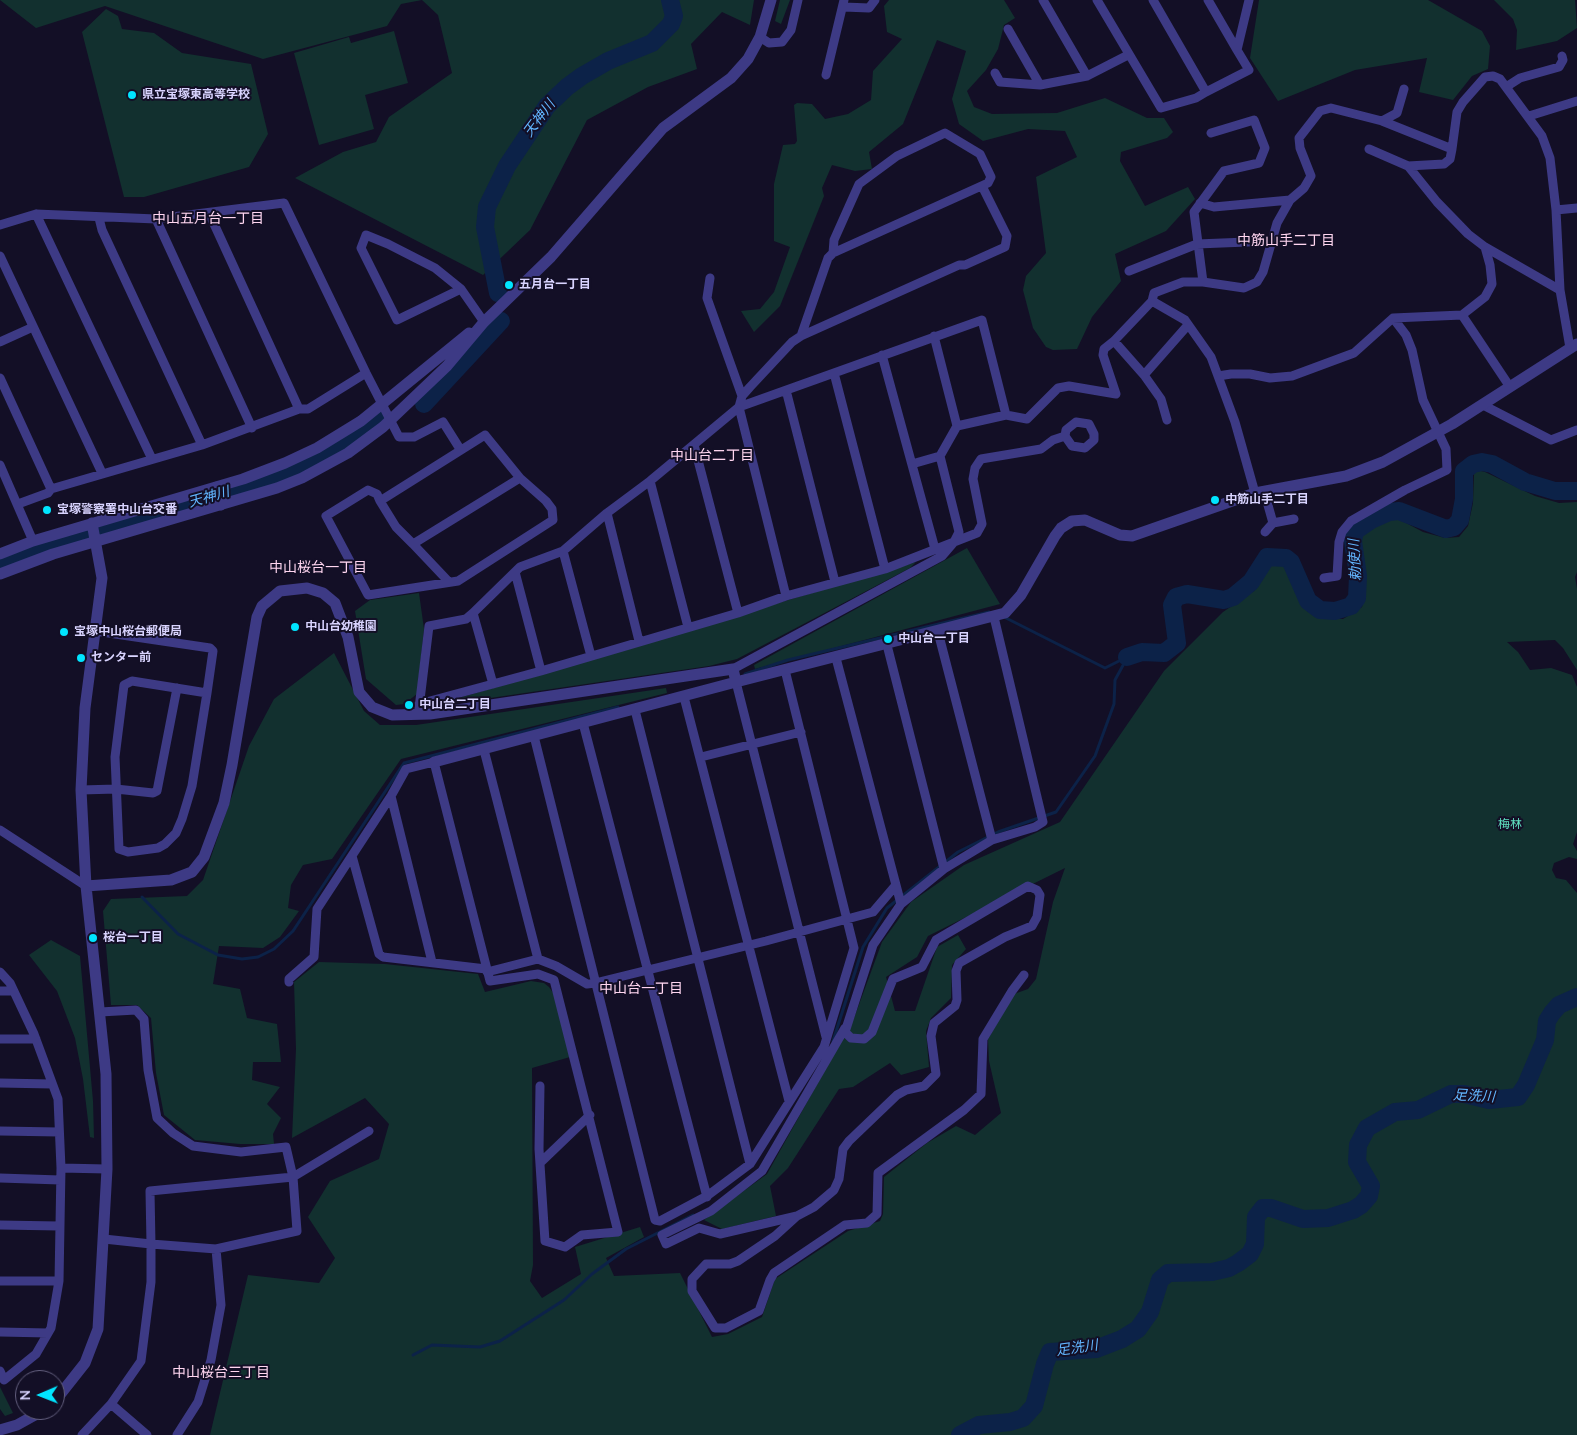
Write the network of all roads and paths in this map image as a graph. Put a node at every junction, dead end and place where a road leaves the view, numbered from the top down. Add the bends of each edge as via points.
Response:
1 (772, 0) edge
2 (798, 0) edge
3 (875, 0) edge
4 (1043, 0) edge
5 (1097, 0) edge
6 (1153, 0) edge
7 (1208, 0) edge
8 (1249, 0) edge
9 (844, 4) edge
10 (1008, 29) dead end
11 (760, 37) junction
12 (1237, 50) junction
13 (1128, 55) junction
14 (1562, 56) dead end
15 (995, 73) dead end
16 (826, 75) dead end
17 (1087, 76) junction
18 (1040, 85) junction
19 (1506, 87) junction
20 (1404, 90) dead end
21 (1206, 92) junction
22 (1577, 101) edge
23 (1529, 116) junction
24 (1382, 122) junction
25 (1211, 133) dead end
26 (1369, 149) dead end
27 (1452, 149) junction
28 (1408, 166) junction
29 (982, 186) junction
30 (1290, 200) junction
31 (1200, 203) junction
32 (1577, 208) edge
33 (1556, 210) junction
34 (209, 213) junction
35 (36, 214) junction
36 (98, 218) junction
37 (156, 219) junction
38 (0, 225) edge
39 (1272, 241) junction
40 (1197, 244) junction
41 (1486, 247) junction
42 (833, 253) junction
43 (0, 256) edge
44 (1129, 271) dead end
45 (710, 278) dead end
46 (1203, 282) junction
47 (461, 289) junction
48 (1560, 290) junction
49 (1152, 301) junction
50 (1462, 315) junction
51 (1393, 318) junction
52 (484, 322) junction
53 (1188, 324) junction
54 (34, 327) junction
55 (801, 336) junction
56 (934, 336) junction
57 (1114, 341) junction
58 (0, 342) edge
59 (1574, 346) edge
60 (882, 355) junction
61 (366, 373) junction
62 (834, 373) junction
63 (1144, 375) junction
64 (1218, 376) junction
65 (0, 378) edge
66 (1510, 387) junction
67 (786, 390) junction
68 (742, 396) junction
69 (381, 404) junction
70 (1483, 405) junction
71 (739, 407) junction
72 (299, 409) junction
73 (1006, 415) junction
74 (1167, 420) dead end
75 (390, 421) junction
76 (957, 426) junction
77 (252, 428) junction
78 (1577, 430) edge
79 (1437, 432) junction
80 (1065, 436) dead end
81 (202, 445) junction
82 (694, 445) junction
83 (460, 449) junction
84 (940, 456) junction
85 (152, 459) junction
86 (912, 464) junction
87 (0, 465) edge
88 (102, 473) junction
89 (520, 478) junction
90 (650, 480) junction
91 (217, 486) junction
92 (50, 489) junction
93 (1259, 492) junction
94 (380, 501) junction
95 (18, 504) junction
96 (222, 506) junction
97 (607, 513) junction
98 (1294, 520) dead end
99 (1274, 523) junction
100 (94, 532) junction
101 (1265, 532) dead end
102 (33, 541) junction
103 (954, 542) junction
104 (413, 544) junction
105 (935, 549) junction
106 (563, 551) junction
107 (0, 554) edge
108 (885, 569) junction
109 (515, 572) junction
110 (0, 574) edge
111 (1324, 578) dead end
112 (449, 582) junction
113 (835, 582) junction
114 (786, 596) junction
115 (473, 613) junction
116 (738, 613) junction
117 (994, 617) junction
118 (688, 627) junction
119 (95, 631) junction
120 (938, 632) junction
121 (640, 641) junction
122 (887, 645) junction
123 (591, 656) junction
124 (836, 658) junction
125 (733, 669) junction
126 (785, 670) junction
127 (541, 671) junction
128 (736, 682) junction
129 (493, 684) junction
130 (177, 688) junction
131 (206, 693) junction
132 (684, 697) junction
133 (419, 709) junction
134 (635, 710) junction
135 (583, 723) junction
136 (801, 732) junction
137 (534, 736) junction
138 (751, 745) junction
139 (484, 750) junction
140 (701, 758) junction
141 (434, 762) junction
142 (116, 789) junction
143 (81, 790) junction
144 (391, 796) junction
145 (0, 830) edge
146 (992, 840) junction
147 (352, 856) junction
148 (944, 869) junction
149 (896, 884) junction
150 (86, 886) junction
151 (901, 904) junction
152 (849, 918) junction
153 (798, 932) junction
154 (748, 946) junction
155 (698, 958) junction
156 (538, 959) junction
157 (432, 962) junction
158 (646, 970) junction
159 (486, 971) junction
160 (0, 972) edge
161 (1024, 975) dead end
162 (289, 982) dead end
163 (595, 983) junction
164 (0, 991) edge
165 (14, 991) junction
166 (100, 1012) junction
167 (845, 1028) junction
168 (826, 1037) junction
169 (0, 1039) edge
170 (36, 1039) junction
171 (0, 1083) edge
172 (52, 1084) junction
173 (540, 1086) dead end
174 (789, 1101) junction
175 (590, 1115) junction
176 (369, 1130) dead end
177 (0, 1131) edge
178 (59, 1132) junction
179 (540, 1163) junction
180 (750, 1164) junction
181 (60, 1168) junction
182 (107, 1169) junction
183 (293, 1177) junction
184 (0, 1178) edge
185 (60, 1180) junction
186 (707, 1197) junction
187 (796, 1216) junction
188 (655, 1220) junction
189 (0, 1225) edge
190 (59, 1226) junction
191 (662, 1235) junction
192 (104, 1239) junction
193 (151, 1244) junction
194 (216, 1249) junction
195 (0, 1281) edge
196 (59, 1281) junction
197 (0, 1332) edge
198 (48, 1333) junction
199 (0, 1371) edge
200 (65, 1389) edge
201 (111, 1404) junction
202 (26, 1420) edge
203 (0, 1430) edge
204 (82, 1435) edge
205 (147, 1435) edge
206 (177, 1435) edge

1 - 11 street
2 - 11 street via 790,30 782,42 769,43
3 - 9 street via 869,8
4 - 17 street
5 - 13 street
6 - 21 street
7 - 12 street
8 - 12 street
9 - 16 street
10 - 18 street
11 - 52 street via 748,59 731,78 663,128 551,257
12 - 21 street via 1248,70
13 - 17 street
13 - 21 street via 1161,108
14 - 19 street via 1559,67 1520,78
15 - 18 street via 1000,82
17 - 18 street
19 - 23 street
19 - 27 street via 1493,76 1482,79 1456,112
20 - 24 street via 1397,113
22 - 23 street
23 - 33 street via 1542,136 1550,158
24 - 27 street
24 - 30 street via 1331,108 1320,111 1299,138 1311,176 1309,182
25 - 31 street via 1254,120 1265,148 1259,163 1224,171
26 - 28 street
27 - 28 street via 1450,159 1444,164
28 - 41 street via 1453,219
29 - 42 street
29 - 42 street via 988,184 991,177 980,154 945,134 897,156 859,184 834,240
29 - 55 street via 1007,236 1005,247
30 - 31 street via 1214,208
30 - 39 street via 1276,223
31 - 40 street via 1194,212
32 - 33 street
33 - 48 street
34 - 37 street
34 - 61 street via 284,203
34 - 72 street
35 - 36 street
35 - 38 street
35 - 85 street
36 - 37 street
36 - 81 street
37 - 77 street
39 - 40 street
39 - 46 street via 1263,272 1251,287
40 - 44 street
40 - 46 street
41 - 48 street
41 - 50 street via 1492,284 1485,297
42 - 55 street via 828,258
43 - 54 street
45 - 68 street via 707,298
46 - 49 street via 1184,282 1154,294
47 - 47 street via 397,320 361,248 366,235 435,268
47 - 52 street
48 - 59 street
49 - 53 street via 1182,317
49 - 57 street
50 - 51 street
50 - 66 street
51 - 64 street via 1354,353 1292,376
51 - 79 street via 1406,335 1423,400
52 - 69 street
52 - 75 street via 447,366
53 - 63 street
53 - 64 street via 1211,357
54 - 58 street
54 - 88 street
55 - 68 street
56 - 60 street
56 - 73 street via 982,320
56 - 76 street
57 - 63 street
57 - 73 street via 1103,355 1116,394 1069,386 1058,388 1027,419
59 - 66 street
60 - 62 street
60 - 86 street
61 - 69 street
61 - 72 street via 308,409
62 - 67 street
62 - 108 street
63 - 74 street via 1161,399
64 - 93 street
65 - 92 street
66 - 70 street
67 - 71 street
67 - 113 street
68 - 71 street
69 - 75 street
69 - 91 street via 317,448 285,463
70 - 78 street via 1551,440
70 - 79 street
71 - 82 street
71 - 114 street
72 - 77 street
73 - 76 street
75 - 83 street via 399,437 414,437 443,422
75 - 96 street via 348,452 302,478
76 - 84 street
77 - 81 street
79 - 93 street via 1383,462 1346,476
79 - 111 street via 1446,449 1447,470 1351,521 1339,542 1337,576
80 - 103 street via 1041,449 982,459 975,468 973,479 982,524 977,533
81 - 85 street
82 - 90 street
82 - 116 street
83 - 89 street via 485,435
83 - 94 street
84 - 86 street
84 - 103 street via 959,532
85 - 88 street
86 - 105 street
87 - 95 street
88 - 92 street
89 - 104 street
89 - 112 street via 533,487 552,509 553,520 458,581
90 - 97 street
90 - 118 street
91 - 96 street
91 - 100 street
92 - 95 street via 48,493
93 - 99 street
93 - 117 street via 1132,536 1120,535 1085,520 1072,521 1060,528 1016,603 1005,613
94 - 104 street via 396,527
94 - 112 street via 377,494 368,490 326,516 368,595
95 - 102 street
96 - 100 street
97 - 106 street
97 - 121 street
98 - 99 street
99 - 101 street
100 - 102 street
100 - 110 street via 53,554
100 - 119 street via 102,578
102 - 107 street
103 - 105 street
103 - 125 street via 942,556
104 - 112 street
105 - 108 street
106 - 109 street
106 - 123 street
108 - 113 street
109 - 115 street
109 - 127 street
113 - 114 street
114 - 116 street
115 - 129 street
115 - 133 street via 466,619 429,626
116 - 118 street
117 - 120 street
117 - 146 street via 1043,822
118 - 121 street
119 - 131 street via 210,648 213,651
119 - 143 street via 85,708
120 - 122 street
120 - 146 street
121 - 123 street
122 - 124 street
122 - 148 street
123 - 127 street
124 - 126 street
124 - 149 street
125 - 128 street
125 - 133 street
126 - 128 street
126 - 136 street
127 - 129 street
128 - 132 street
128 - 138 street
129 - 133 street
130 - 131 street
130 - 142 street via 157,790 153,794
130 - 142 street via 132,681 124,685 115,757
131 - 142 street via 192,786 182,819 171,839 158,848 128,852 120,849
132 - 134 street
132 - 140 street
133 - 150 street via 392,715 372,707 356,682 342,618 330,597 307,588 280,591 262,606 257,617 224,803 204,857 192,872 172,880
134 - 135 street
134 - 155 street
135 - 137 street
135 - 158 street
136 - 138 street
136 - 152 street
137 - 139 street
137 - 163 street
138 - 140 street
138 - 153 street
139 - 141 street
139 - 156 street
140 - 154 street
141 - 144 street via 406,769
141 - 159 street
142 - 143 street
143 - 150 street
144 - 147 street
144 - 157 street
145 - 150 street
146 - 148 street
147 - 157 street via 379,954
147 - 162 street via 316,909 314,958
148 - 151 street
149 - 151 street
149 - 152 street via 873,912
150 - 166 street
151 - 167 street via 874,944
152 - 153 street
152 - 168 street via 854,948
153 - 154 street
153 - 168 street
154 - 155 street
154 - 174 street
155 - 158 street
155 - 180 street
156 - 159 street
156 - 163 street via 587,984
157 - 159 street
158 - 163 street
158 - 186 street
159 - 175 street via 490,981 538,974 554,980
160 - 165 street
161 - 187 street via 983,1039 981,1094 878,1174 876,1214 867,1223 845,1226 774,1273 760,1311 726,1328 715,1328 692,1291 692,1279 706,1264 738,1261 775,1236
163 - 188 street
164 - 165 street
165 - 170 street
166 - 182 street via 106,1074
166 - 183 street via 136,1010 144,1019 152,1101 157,1118 173,1133 193,1146 241,1152 286,1147
167 - 187 street via 852,1038 864,1038 872,1032 893,979 922,968 936,940 1028,886 1037,890 1039,907 1032,926 1005,936 959,963 955,1006 934,1023 932,1036 936,1074 933,1079 924,1086 897,1095 849,1141 843,1149 839,1179 834,1190 814,1207
167 - 191 street via 762,1171 711,1211
168 - 174 street via 824,1047
169 - 170 street
170 - 172 street
171 - 172 street
172 - 178 street via 58,1099
173 - 179 street
174 - 180 street
175 - 179 street
175 - 179 street via 618,1232 582,1235 565,1247 545,1241
176 - 183 street
177 - 178 street
178 - 181 street
180 - 186 street
181 - 182 street
181 - 185 street
182 - 192 street
183 - 193 street via 150,1192
183 - 194 street via 297,1231
184 - 185 street
185 - 190 street
186 - 188 street via 660,1221
187 - 191 street via 720,1234 699,1228 666,1244
188 - 191 street
189 - 190 street
190 - 196 street
192 - 193 street
192 - 200 street via 98,1329 86,1364
193 - 194 street
193 - 201 street via 151,1282 141,1361
194 - 206 street via 221,1305 211,1360 198,1402
195 - 196 street
196 - 198 street
197 - 198 street
198 - 199 street via 36,1354 4,1380
201 - 204 street
201 - 205 street
202 - 203 street

